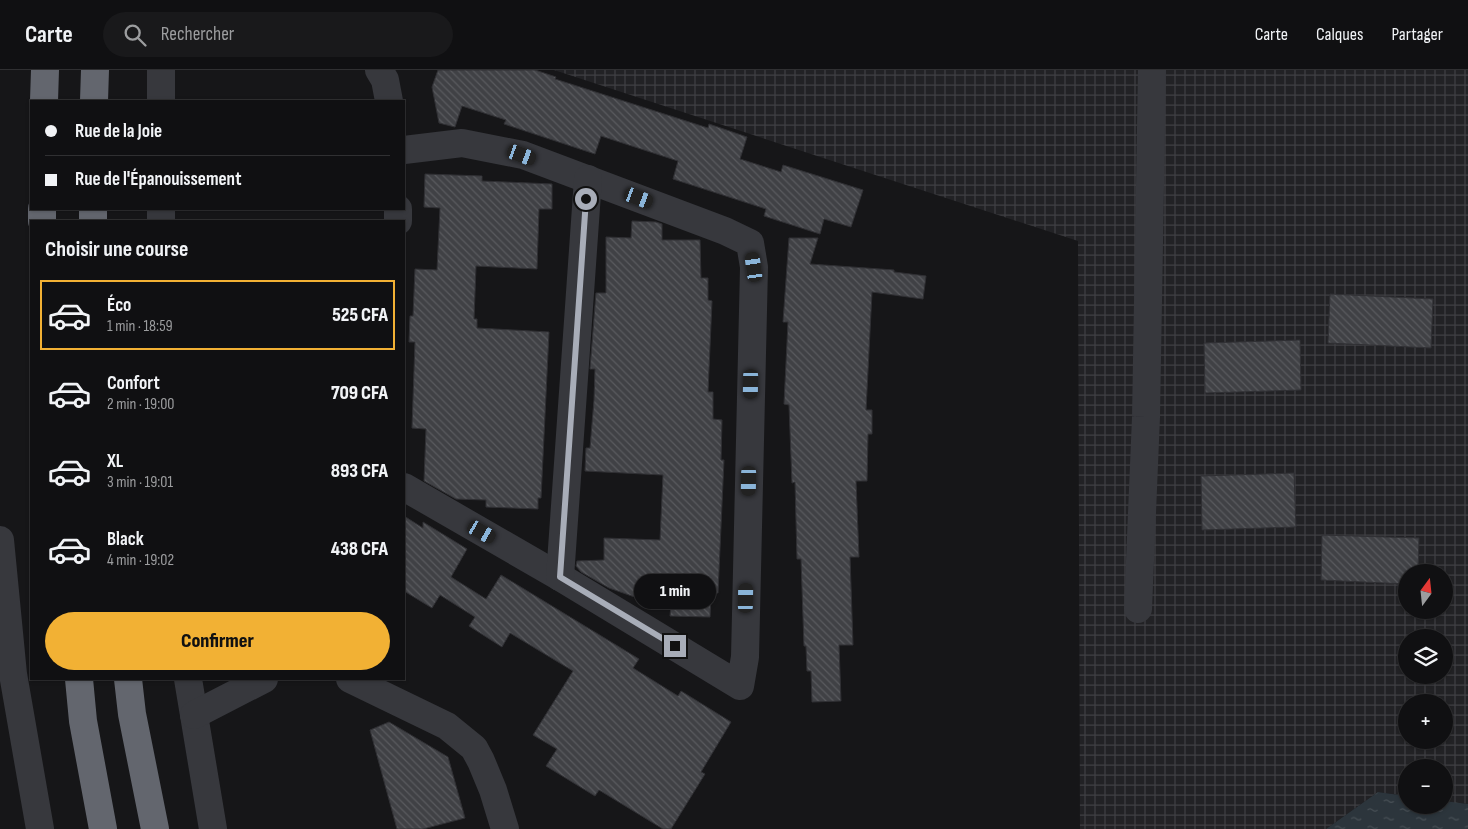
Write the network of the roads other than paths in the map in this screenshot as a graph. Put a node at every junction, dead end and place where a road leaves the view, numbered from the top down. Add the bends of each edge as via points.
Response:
1 (45, 70) edge
2 (95, 70) edge
3 (161, 70) edge
4 (379, 70) edge
5 (1152, 70) edge
6 (44, 100) edge
7 (94, 100) edge
8 (161, 100) edge
9 (389, 100) edge
10 (405, 150) edge
11 (588, 179) junction
12 (405, 488) edge
13 (0, 540) edge
14 (560, 577) junction
15 (1138, 610) dead end
16 (79, 680) edge
17 (128, 680) edge
18 (188, 680) edge
19 (262, 680) edge
20 (352, 680) edge
21 (194, 715) junction
22 (40, 829) edge
23 (103, 829) edge
24 (155, 829) edge
25 (213, 829) edge
26 (505, 829) edge

1 - 6 highway
2 - 7 highway
3 - 8 street
4 - 9 street via 385,80
5 - 15 street via 1146,417
10 - 11 street via 462,143 522,155
11 - 14 street
11 - 14 street via 750,243 754,267 746,637 740,686
12 - 14 street
13 - 22 street via 12,674
16 - 23 highway via 83,721
17 - 24 highway
18 - 21 street
19 - 21 street
20 - 26 street via 447,726 474,748 493,790
21 - 25 street

